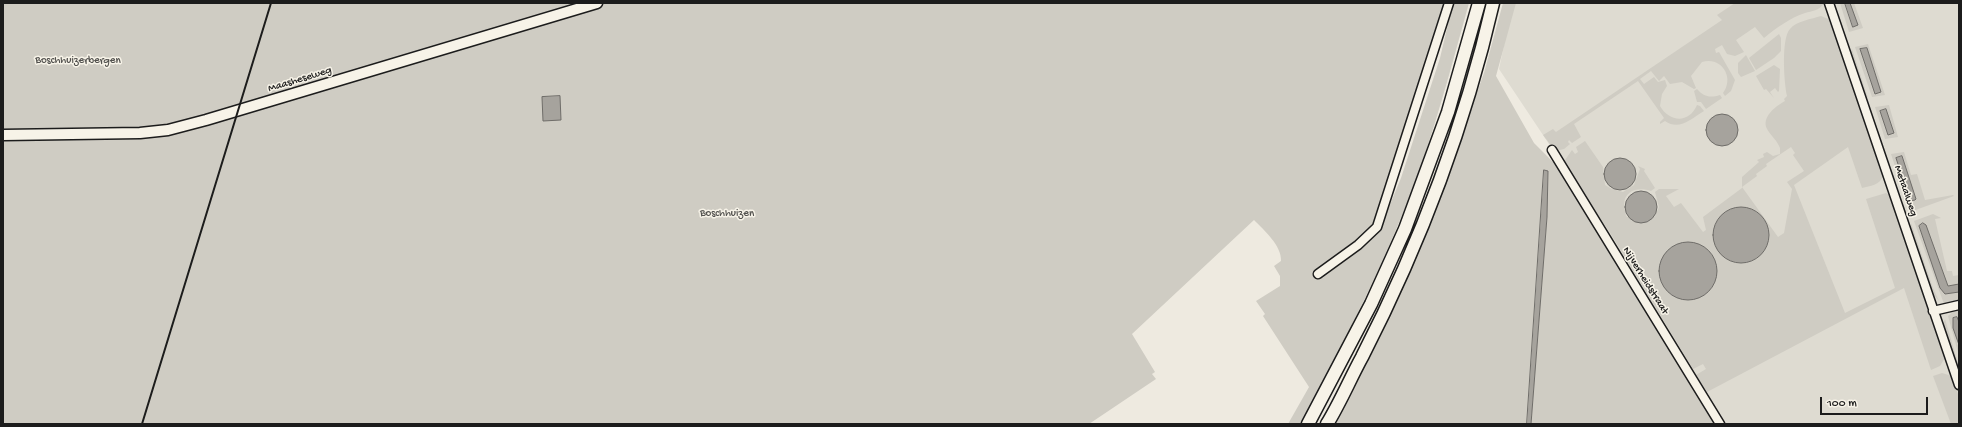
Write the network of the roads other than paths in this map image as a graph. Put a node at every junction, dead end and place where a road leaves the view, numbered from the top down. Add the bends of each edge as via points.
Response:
1 (596, 3) edge
2 (1449, 3) edge
3 (1479, 3) edge
4 (1493, 3) edge
5 (1829, 3) edge
6 (3, 135) edge
7 (1552, 150) dead end
8 (1318, 274) dead end
9 (1959, 306) edge
10 (1933, 311) junction
11 (1959, 386) edge
12 (1308, 424) edge
13 (1327, 424) edge
14 (1720, 424) edge

1 - 6 main road, Maasheseweg via 168,130 140,133
2 - 8 street via 1377,227 1358,245
3 - 12 highway via 1448,112 1405,229 1370,304
4 - 13 highway via 1464,106 1416,239 1385,312
5 - 10 street, Metaalweg
7 - 14 street, Nijverheidstraat
9 - 10 street
10 - 11 street, Metaalweg

